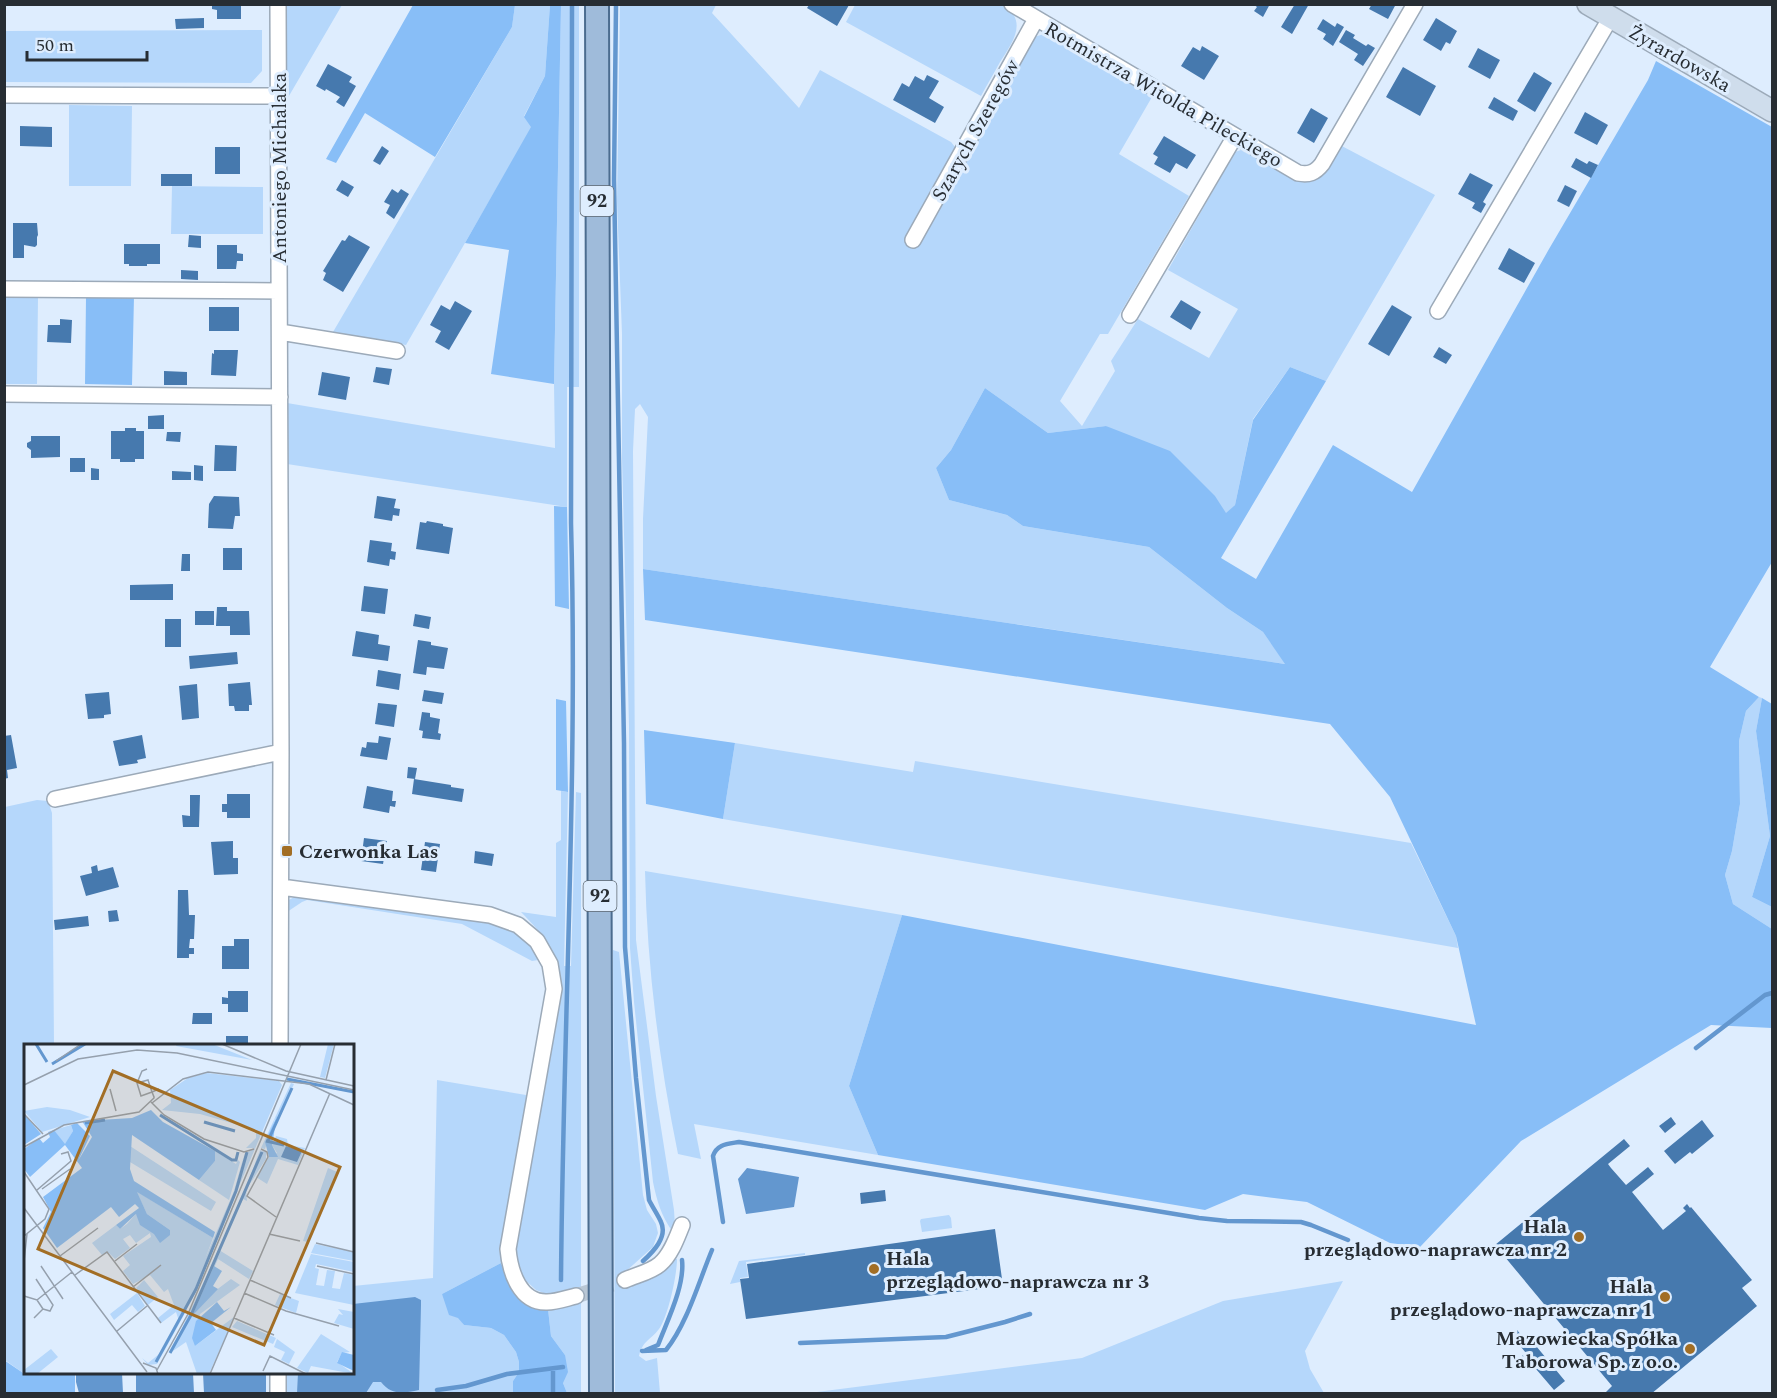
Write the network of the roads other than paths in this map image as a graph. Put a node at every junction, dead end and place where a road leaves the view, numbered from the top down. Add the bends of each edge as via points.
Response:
1 (278, 4) edge
2 (597, 4) edge
3 (1012, 4) edge
4 (1415, 4) edge
5 (1588, 4) edge
6 (1611, 17) junction
7 (1036, 19) junction
8 (4, 95) edge
9 (279, 96) junction
10 (1773, 111) edge
11 (1235, 136) junction
12 (913, 240) dead end
13 (4, 289) edge
14 (279, 291) junction
15 (1438, 311) dead end
16 (1130, 315) dead end
17 (280, 332) junction
18 (397, 351) dead end
19 (4, 394) edge
20 (280, 396) junction
21 (282, 752) junction
22 (55, 800) dead end
23 (281, 887) junction
24 (280, 1044) edge
25 (682, 1225) dead end
26 (625, 1280) tunnel mouth
27 (576, 1296) tunnel mouth
28 (278, 1374) edge
29 (278, 1394) edge
30 (601, 1394) edge

1 - 9 street, Antoniego Michalaka
2 - 30 main road, 92
3 - 7 street, Rotmistrza Witolda Pileckiego
4 - 11 street, Rotmistrza Witolda Pileckiego via 1317,170 1298,173
5 - 6 main road, Żyrardowska
6 - 10 main road, Żyrardowska
6 - 15 street
7 - 11 street, Rotmistrza Witolda Pileckiego
7 - 12 street, Szarych Szeregów
8 - 9 street
9 - 14 street, Antoniego Michalaka
11 - 16 street
13 - 14 street
14 - 17 street, Antoniego Michalaka
17 - 18 street
17 - 20 street, Antoniego Michalaka
19 - 20 street
20 - 21 street, Antoniego Michalaka
21 - 22 street
21 - 23 street, Antoniego Michalaka
23 - 24 street, Antoniego Michalaka
23 - 27 street via 490,915 518,925 537,941 550,964 554,989 509,1261 520,1290 528,1296 547,1302
25 - 26 street via 662,1263
28 - 29 street

